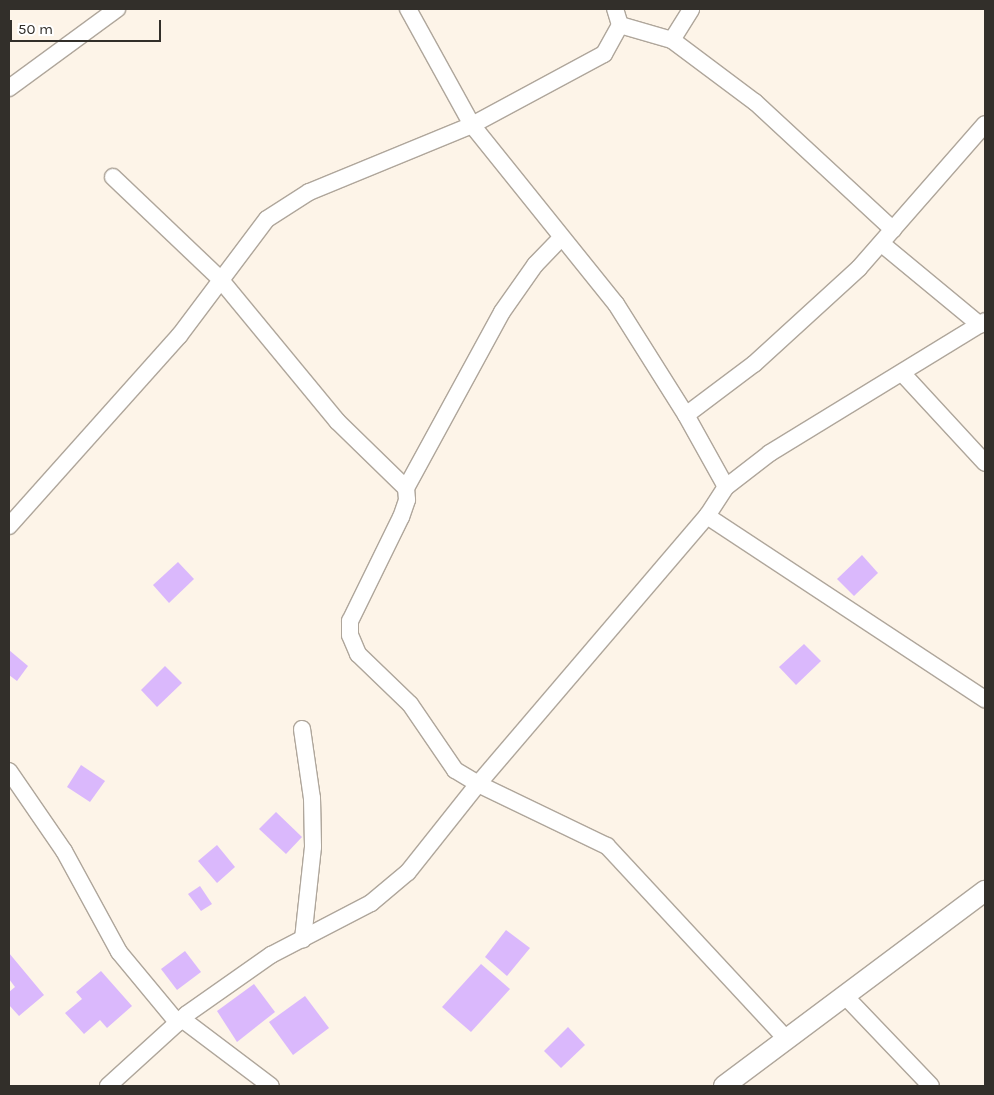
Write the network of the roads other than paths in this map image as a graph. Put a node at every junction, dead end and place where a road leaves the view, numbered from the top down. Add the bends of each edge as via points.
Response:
1 (117, 9) edge
2 (408, 9) edge
3 (615, 9) edge
4 (691, 9) edge
5 (620, 25) junction
6 (672, 40) junction
7 (9, 88) edge
8 (472, 124) junction
9 (985, 124) edge
10 (113, 177) dead end
11 (893, 230) junction
12 (561, 238) junction
13 (882, 244) junction
14 (220, 279) junction
15 (982, 323) edge
16 (902, 374) junction
17 (686, 415) junction
18 (985, 464) edge
19 (726, 487) junction
20 (406, 488) junction
21 (707, 516) junction
22 (9, 526) edge
23 (985, 699) edge
24 (302, 730) dead end
25 (9, 771) edge
26 (478, 784) junction
27 (985, 891) edge
28 (303, 940) junction
29 (845, 996) junction
30 (180, 1021) junction
31 (787, 1040) junction
32 (108, 1086) edge
33 (271, 1086) edge
34 (724, 1086) edge
35 (930, 1086) edge

1 - 7 street
2 - 8 street
3 - 5 street
4 - 6 street
5 - 6 street
5 - 8 street via 604,54
6 - 11 street via 755,102
8 - 12 street
8 - 14 street via 309,192 267,219
9 - 11 street
10 - 14 street
11 - 13 street
12 - 17 street via 616,304
12 - 20 street via 535,265 502,312
13 - 15 street
13 - 17 street via 754,364
14 - 20 street via 337,421
14 - 22 street via 179,336
15 - 16 street
16 - 18 street
16 - 19 street via 770,453
17 - 19 street
19 - 21 street
20 - 26 street via 407,500 401,517 350,621 350,635 358,654 410,704 456,770
21 - 23 street
21 - 26 street
24 - 28 street via 312,798 313,847
25 - 30 street via 64,850 119,952 153,997
26 - 28 street via 408,872 371,903
26 - 31 street via 607,846
27 - 29 street
28 - 30 street via 271,955
29 - 31 street
29 - 35 street
30 - 32 street
30 - 33 street
31 - 34 street

